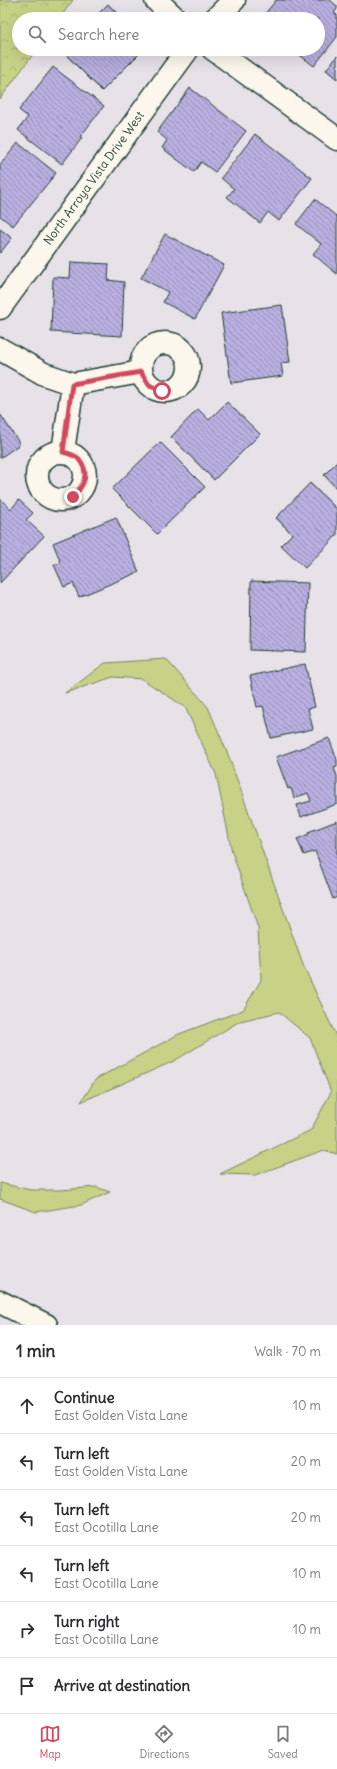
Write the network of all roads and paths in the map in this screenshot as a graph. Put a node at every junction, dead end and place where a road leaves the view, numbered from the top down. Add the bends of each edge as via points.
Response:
1 (156, 0) edge
2 (234, 0) edge
3 (169, 12) edge
4 (222, 12) edge
5 (183, 56) edge
6 (222, 56) edge
7 (337, 139) edge
8 (0, 308) edge
9 (0, 349) edge
10 (141, 372) dead end
11 (72, 384) junction
12 (63, 452) dead end
13 (0, 1302) edge
14 (46, 1325) edge

1 - 3 main road
2 - 4 main road
5 - 8 main road, North Arroya Vista Drive West
6 - 7 main road
9 - 11 main road via 44,374
10 - 11 main road
11 - 12 main road
13 - 14 main road

